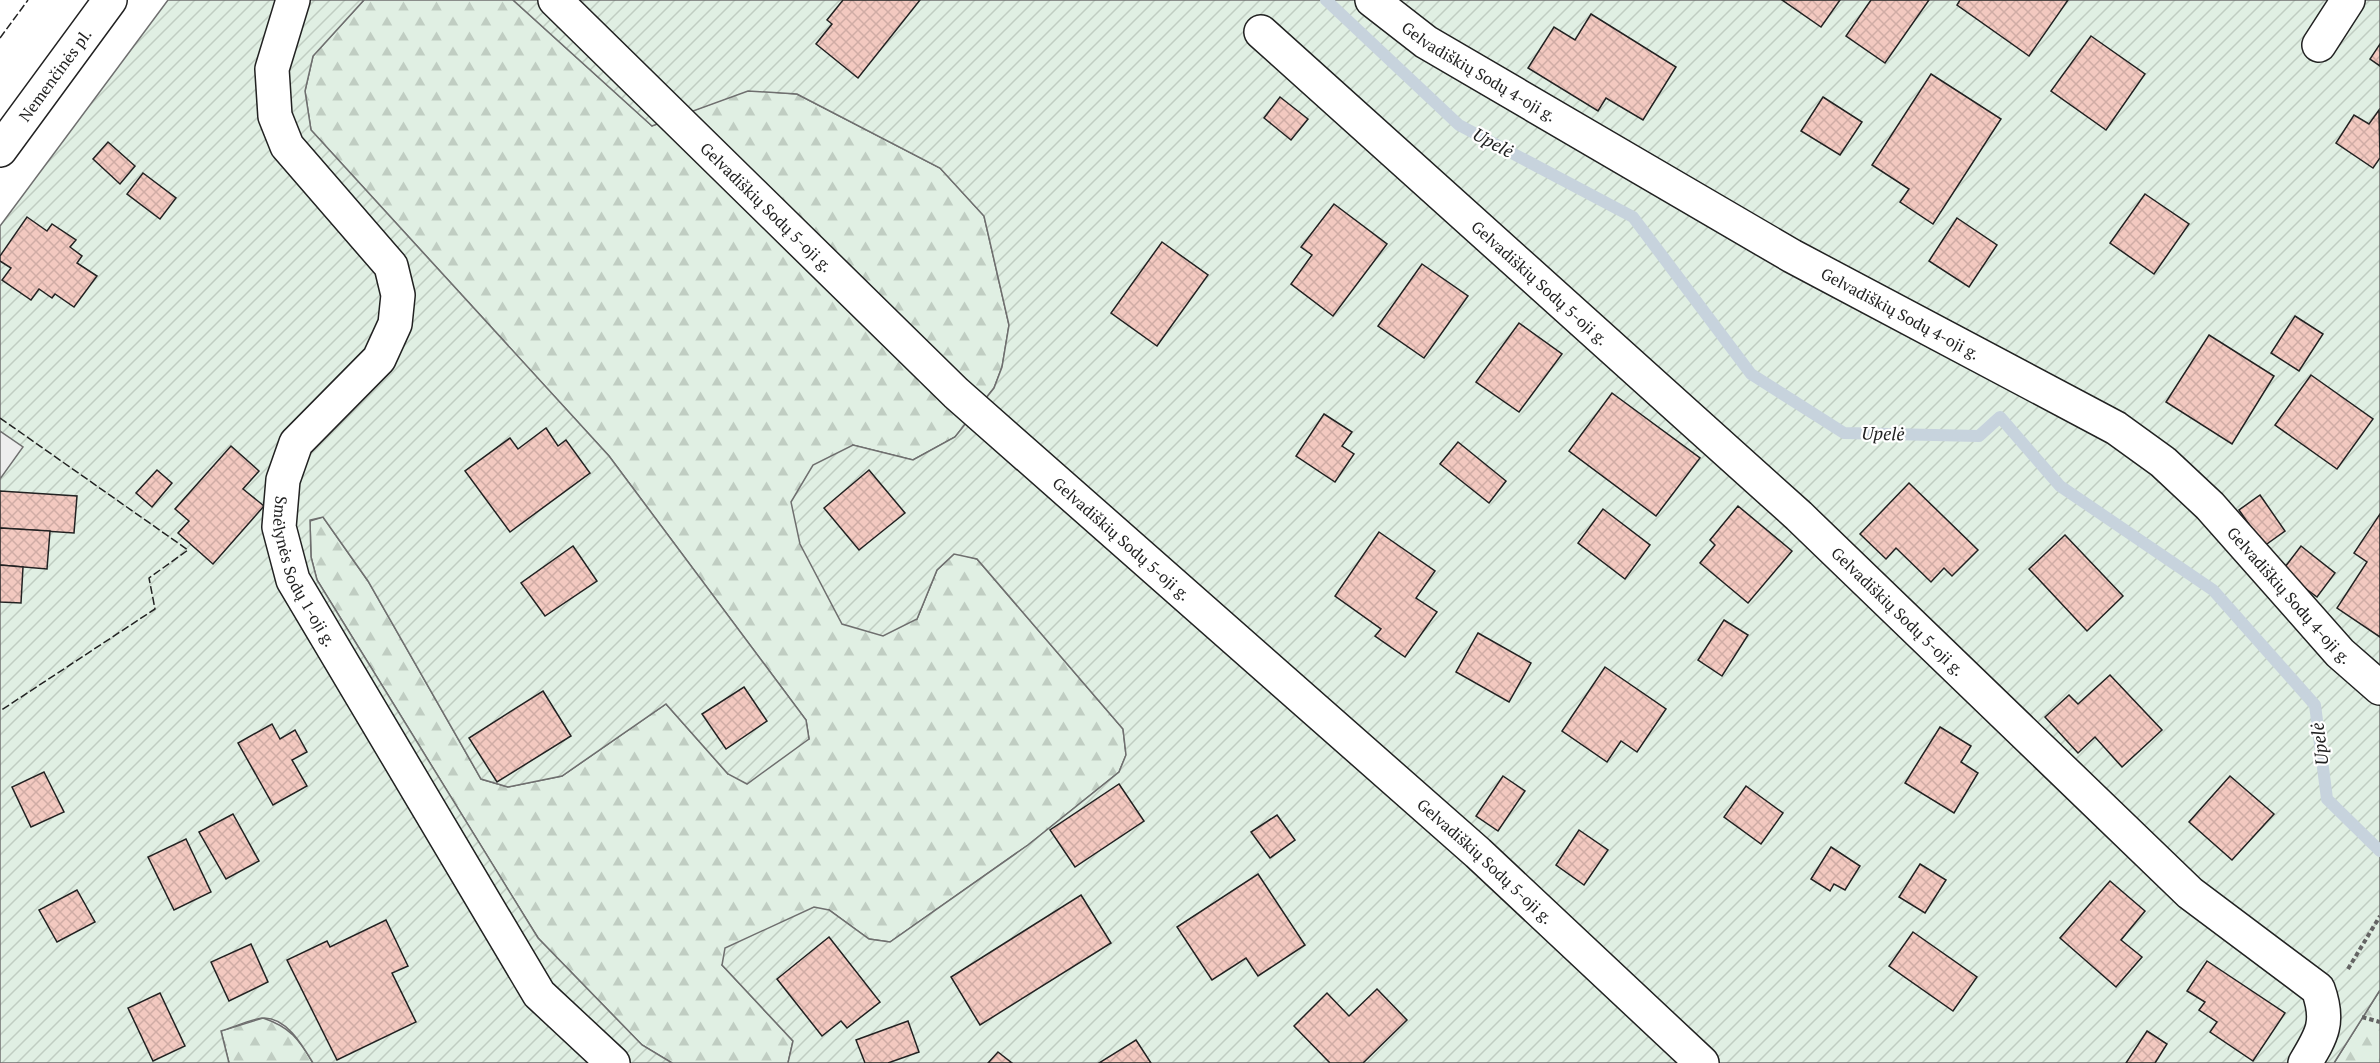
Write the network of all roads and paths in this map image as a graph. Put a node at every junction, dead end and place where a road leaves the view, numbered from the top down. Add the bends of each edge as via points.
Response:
1 (110, 0) edge
2 (293, 0) edge
3 (555, 0) edge
4 (1372, 0) edge
5 (2348, 0) edge
6 (1262, 32) dead end
7 (2319, 45) dead end
8 (0, 150) edge
9 (2380, 688) edge
10 (2380, 916) edge
11 (2325, 1007) junction
12 (613, 1063) edge
13 (1702, 1063) edge
14 (2305, 1063) edge

1 - 8 street, Nemenčinės pl.
2 - 12 street, Smėlynės Sodų 1-oji g. via 272,69 275,116 287,146 391,266 398,295 395,324 379,359 296,443 283,480 279,527 293,580 539,994
3 - 13 street, Gelvadiškių Sodų 5-oji g. via 956,393 1478,853
4 - 9 street, Gelvadiškių Sodų 4-oji g. via 1426,42 1782,250 2116,428 2163,462 2210,506 2340,653
5 - 7 street
6 - 11 street, Gelvadiškių Sodų 5-oji g. via 1799,516 2190,893 2318,989
10 - 11 path
11 - 14 street via 2321,1037

